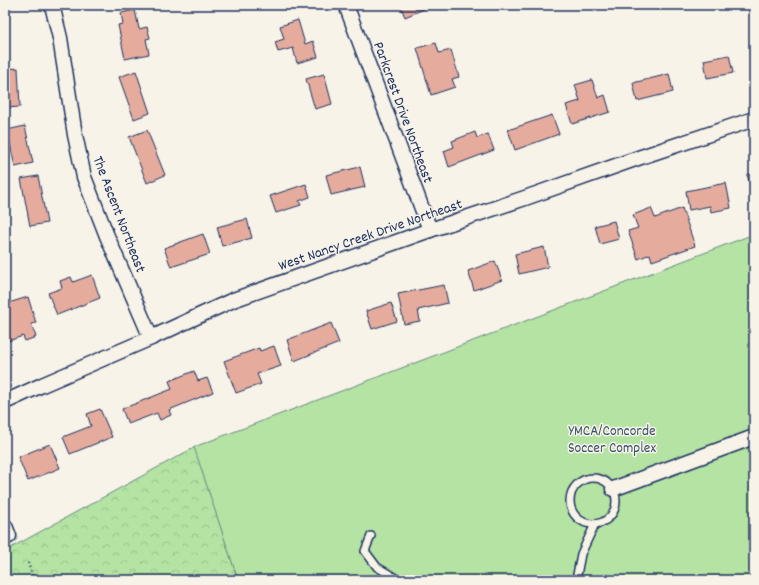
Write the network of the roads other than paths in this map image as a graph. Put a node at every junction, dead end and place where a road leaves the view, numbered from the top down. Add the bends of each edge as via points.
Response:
1 (52, 5) edge
2 (346, 5) edge
3 (754, 119) edge
4 (430, 230) junction
5 (151, 338) junction
6 (5, 402) edge
7 (754, 436) edge
8 (613, 489) junction
9 (596, 524) junction
10 (371, 536) dead end
11 (394, 577) dead end
12 (576, 580) edge

1 - 5 street, The Ascent Northeast via 84,177
2 - 4 street, Parkcrest Drive Northeast
3 - 4 street, West Nancy Creek Drive Northeast
4 - 5 street, West Nancy Creek Drive Northeast via 233,300
5 - 6 street, West Nancy Creek Drive Northeast
7 - 8 street
8 - 9 lane via 617,502 615,508 608,519
8 - 9 lane via 604,480 591,478 578,483 570,494 570,507 577,518 582,522
9 - 12 lane via 581,554
10 - 11 lane via 365,551 377,568

